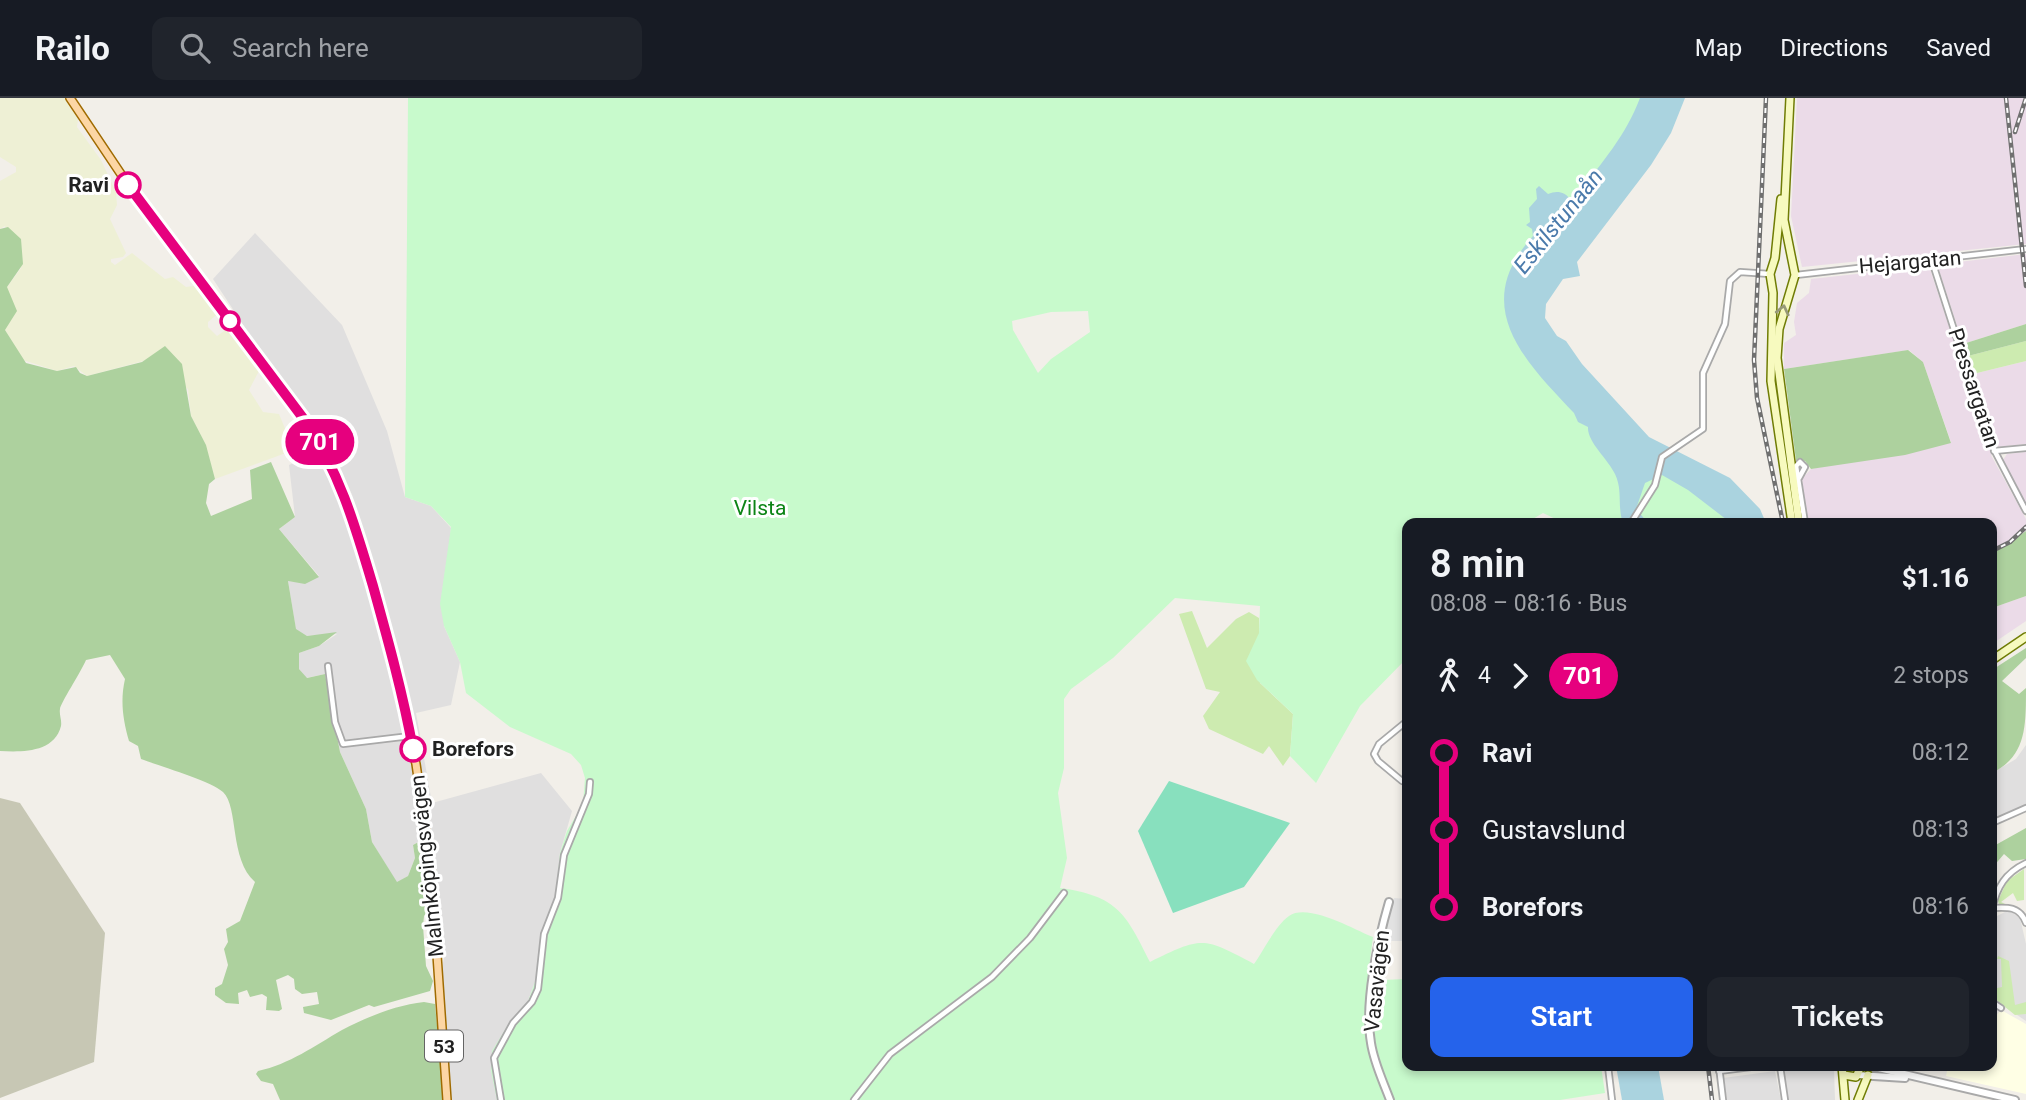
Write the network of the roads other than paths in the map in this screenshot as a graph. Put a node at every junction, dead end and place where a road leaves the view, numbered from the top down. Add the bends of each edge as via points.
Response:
1 (70, 98) edge
2 (1790, 98) edge
3 (1783, 185) junction
4 (2026, 249) edge
5 (1932, 261) junction
6 (1774, 265) junction
7 (1791, 265) junction
8 (1795, 275) junction
9 (1771, 278) junction
10 (1791, 283) junction
11 (2026, 448) edge
12 (1994, 452) junction
13 (1798, 478) dead end
14 (2026, 511) edge
15 (1634, 518) edge
16 (1791, 518) edge
17 (1799, 518) edge
18 (1804, 518) edge
19 (2026, 637) edge
20 (1997, 657) edge
21 (328, 666) dead end
22 (1402, 725) edge
23 (411, 735) junction
24 (1402, 781) dead end
25 (590, 782) dead end
26 (2026, 808) edge
27 (1997, 821) edge
28 (2026, 863) edge
29 (1997, 886) edge
30 (1064, 893) dead end
31 (1389, 902) dead end
32 (1997, 909) edge
33 (2026, 923) edge
34 (1997, 1005) edge
35 (2001, 1008) dead end
36 (1609, 1071) edge
37 (1719, 1071) edge
38 (1781, 1071) edge
39 (1841, 1071) edge
40 (1846, 1071) edge
41 (1860, 1071) edge
42 (1890, 1071) edge
43 (1868, 1075) junction
44 (1858, 1076) junction
45 (447, 1100) edge
46 (501, 1100) edge
47 (854, 1100) edge
48 (1390, 1100) edge
49 (1612, 1100) edge
50 (1723, 1100) edge
51 (1785, 1100) edge
52 (1845, 1100) edge
53 (1857, 1100) edge
54 (2015, 1100) edge

1 - 23 main road, Malmköpingsvägen / 53 via 139,201 324,449 356,527
2 - 3 main road
3 - 6 main road
3 - 7 main road
4 - 5 street, Hejargatan
5 - 8 street, Hejargatan
5 - 12 street, Pressargatan
6 - 7 main road via 1783,261
6 - 9 main road
7 - 8 main road
8 - 10 main road
9 - 10 main road via 1780,286
9 - 15 street via 1740,272 1730,281 1725,324 1703,373 1704,424 1697,435 1661,460 1657,481
9 - 16 main road via 1771,381
17 -> 10 main road via 1777,358 1779,328
11 - 12 street
12 - 14 street, Pressargatan
13 - 18 street
19 - 20 main road
21 - 23 street via 335,722 343,744
22 - 24 street via 1374,754
23 - 45 main road, Malmköpingsvägen / 53 via 431,868
25 - 46 street via 564,855 559,892 544,934 538,989 494,1058
26 - 27 street
28 - 29 street
30 - 47 street via 992,977 890,1054
31 - 48 street, Vasavägen via 1369,1023 1374,1059
32 - 33 street via 2013,908
34 - 35 street
36 - 49 street
37 - 50 street
38 - 51 street
39 - 52 main road
40 - 44 main road
41 - 44 main road
42 - 43 street
42 - 54 street
43 - 44 street
43 - 53 main road
44 - 53 main road

